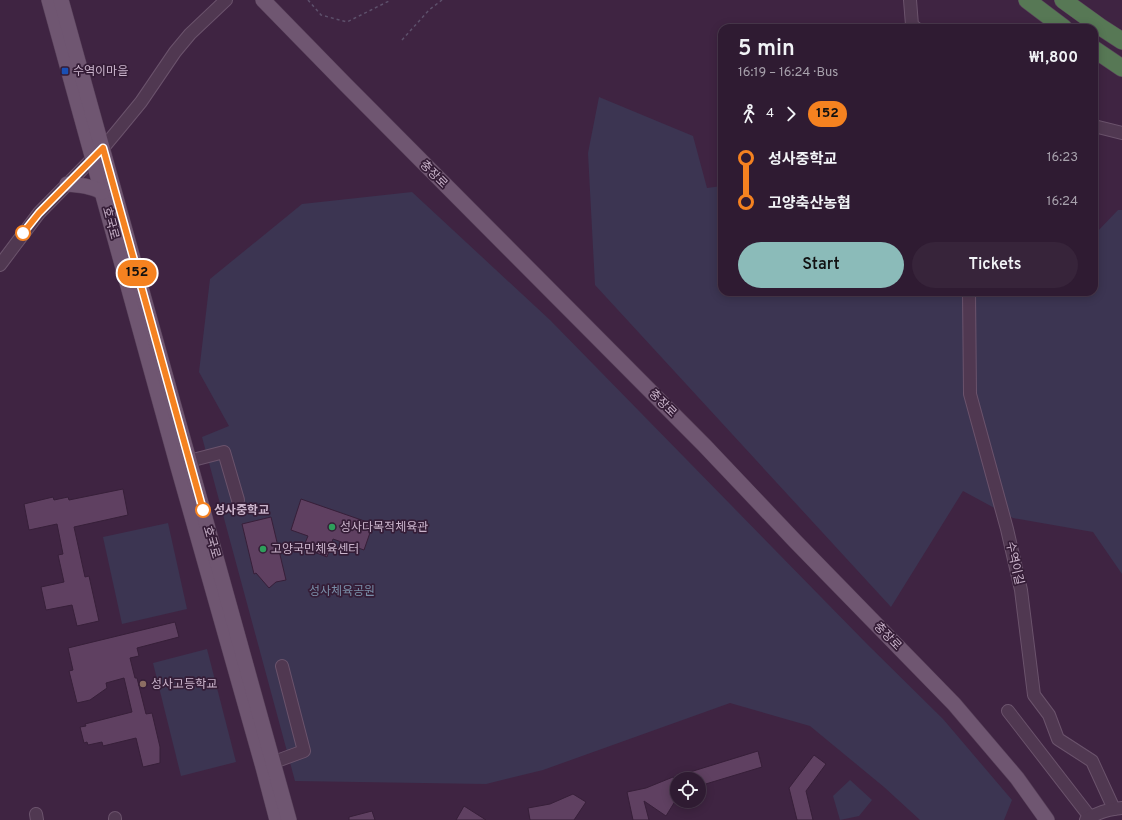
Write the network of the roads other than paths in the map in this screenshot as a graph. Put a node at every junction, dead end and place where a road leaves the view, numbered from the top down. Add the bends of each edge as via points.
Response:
1 (49, 0) edge
2 (61, 0) edge
3 (226, 0) edge
4 (263, 0) edge
5 (910, 0) edge
6 (1027, 0) edge
7 (1063, 0) edge
8 (914, 24) edge
9 (1059, 24) edge
10 (1096, 24) edge
11 (1098, 25) edge
12 (1122, 41) edge
13 (1098, 52) edge
14 (1122, 68) edge
15 (1098, 127) edge
16 (1122, 133) edge
17 (98, 153) junction
18 (67, 184) junction
19 (102, 192) junction
20 (0, 265) edge
21 (969, 296) edge
22 (183, 464) junction
23 (238, 500) dead end
24 (282, 666) dead end
25 (1008, 711) dead end
26 (268, 764) junction
27 (1118, 808) edge
28 (1088, 819) edge
29 (277, 820) edge
30 (289, 820) edge
31 (1047, 820) edge

1 - 17 main road, 호국로
2 - 17 main road, 호국로
3 - 17 street via 190,34 140,102
4 - 31 main road, 충장로 via 704,445 954,704 1016,778
5 - 8 street
6 - 9 highway
7 - 10 highway
11 - 12 highway
13 - 14 highway
15 - 16 street
17 - 18 street
17 - 19 main road, 호국로
17 - 22 main road, 호국로
18 - 19 main road via 95,188
18 - 20 street via 39,213
19 - 22 main road, 호국로
21 - 27 street, 수역이길 via 970,394 1021,590 1034,695 1049,716 1058,739 1092,761
22 - 23 street via 224,452
22 - 26 main road, 호국로
24 - 26 street via 304,751
25 - 28 street, 수역이길
26 - 29 main road, 호국로
26 - 30 main road, 호국로
27 - 28 street, 수역이길

